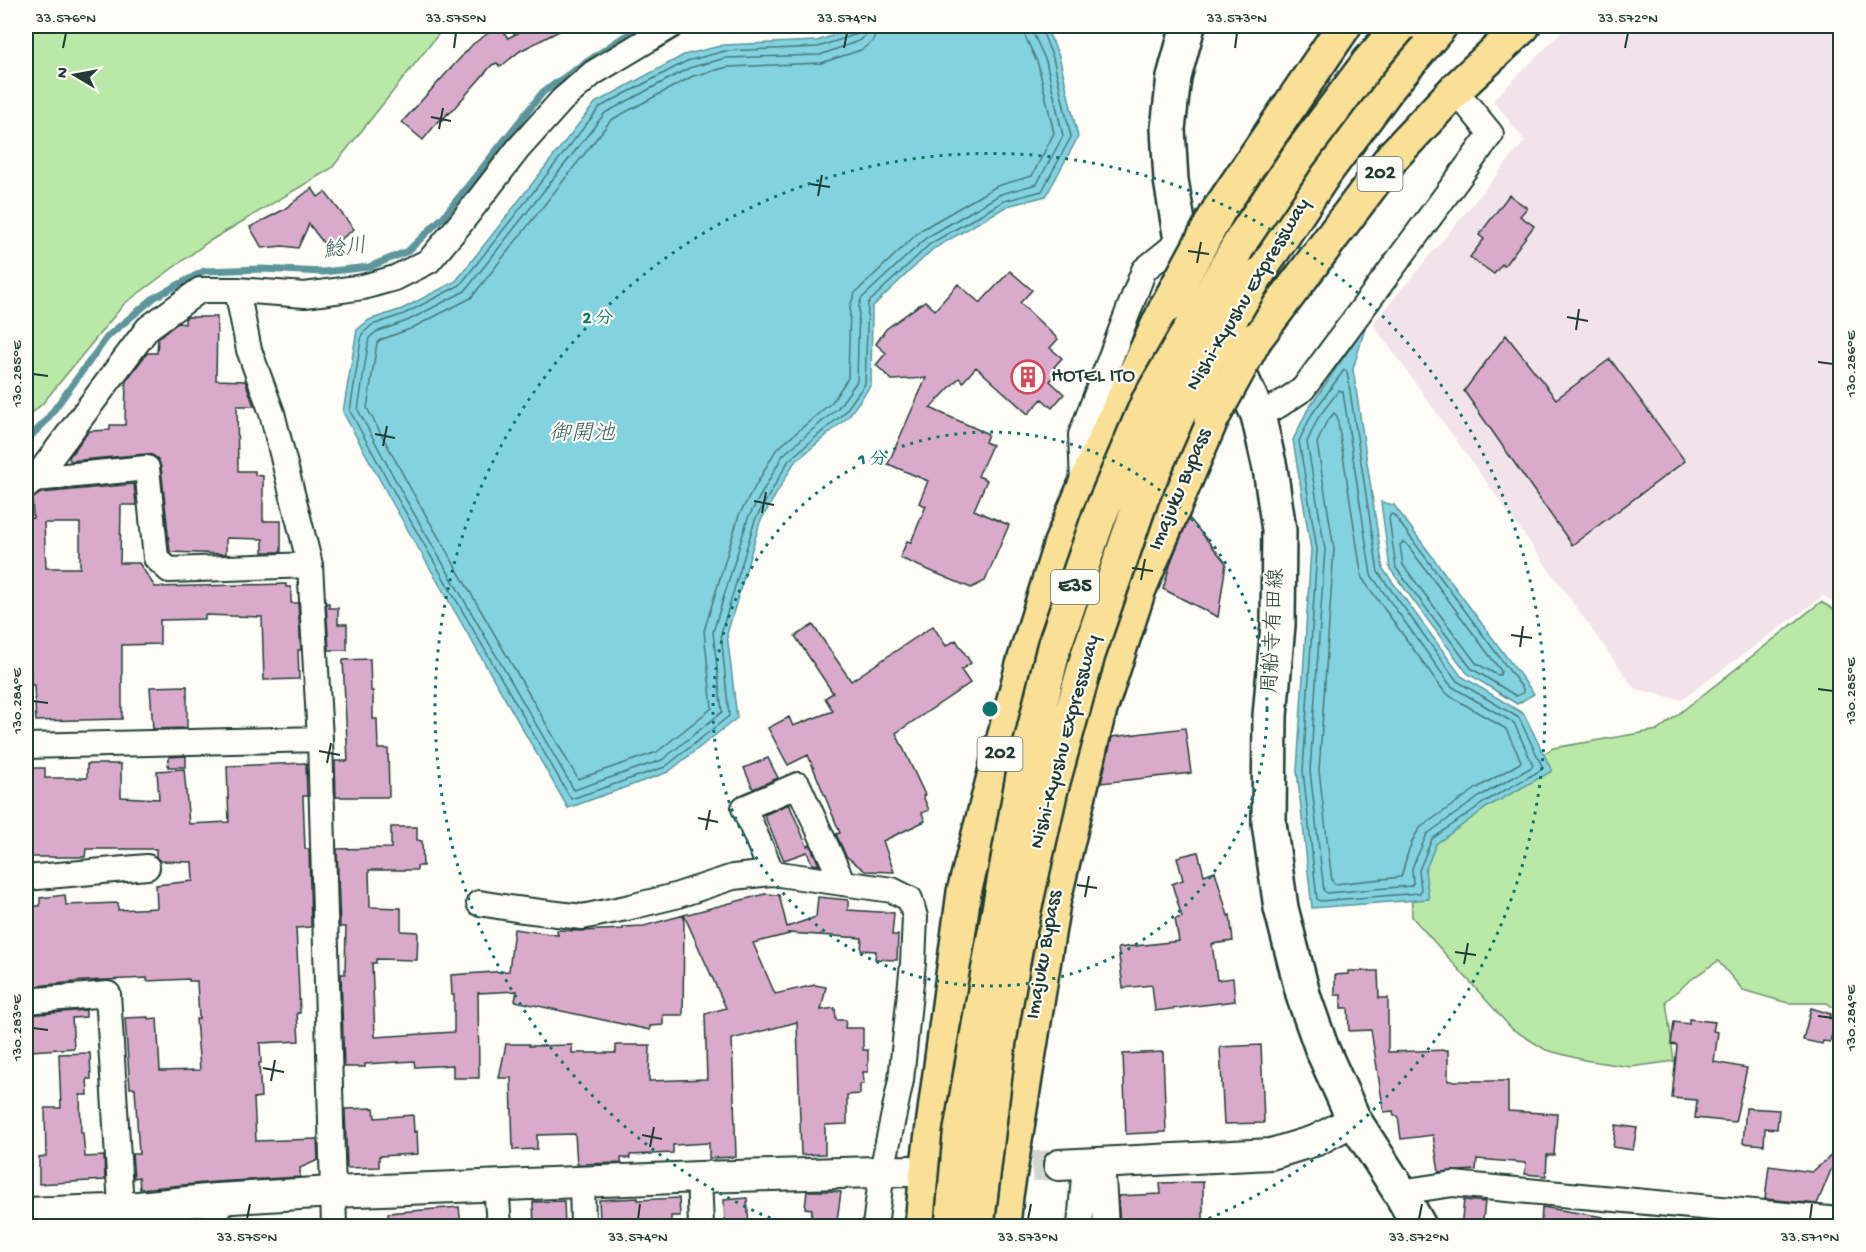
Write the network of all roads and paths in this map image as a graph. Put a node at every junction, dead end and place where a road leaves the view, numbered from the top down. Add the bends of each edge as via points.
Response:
1 (670, 26) edge
2 (1188, 26) edge
3 (1344, 26) edge
4 (1400, 26) edge
5 (1440, 26) edge
6 (1522, 26) edge
7 (1455, 90) junction
8 (1180, 240) junction
9 (237, 290) junction
10 (1258, 415) junction
11 (30, 483) edge
12 (1083, 491) junction
13 (310, 565) junction
14 (320, 739) junction
15 (26, 746) edge
16 (147, 867) dead end
17 (772, 873) junction
18 (26, 878) edge
19 (843, 883) junction
20 (479, 903) dead end
21 (26, 1001) edge
22 (999, 1041) junction
23 (1354, 1120) junction
24 (1082, 1163) junction
25 (895, 1171) junction
26 (699, 1177) junction
27 (582, 1181) junction
28 (496, 1185) junction
29 (333, 1192) junction
30 (1400, 1192) junction
31 (26, 1213) edge
32 (216, 1213) edge
33 (113, 1215) edge
34 (1840, 1220) edge
35 (334, 1227) edge
36 (499, 1227) edge
37 (583, 1227) edge
38 (701, 1227) edge
39 (875, 1227) edge
40 (922, 1227) edge
41 (952, 1227) edge
42 (977, 1227) edge
43 (992, 1227) edge
44 (1003, 1227) edge
45 (1080, 1227) edge
46 (1106, 1227) edge
47 (1419, 1227) edge

1 - 9 street via 593,73 561,100 429,261 363,287 305,295
2 - 8 main road, 周船寺有田線 via 1174,77 1168,129
3 - 12 highway, 202, bridge via 1219,210 1167,306
4 - 41 highway, Nishi-Kyushu Expressway / E35, bridge via 1300,154 1243,238 1148,402 1099,517 1054,647 1023,776 960,1136
5 - 22 highway, Nishi-Kyushu Expressway / E35, bridge via 1324,174 1256,276 1198,377 1142,497 1088,655 1051,789
6 - 7 highway, Imajuku Bypass / 202
7 - 10 street via 1491,134 1303,389
7 - 44 highway, Imajuku Bypass / 202, bridge via 1393,156 1255,339 1210,420 1139,589 1097,719 1053,903
8 - 10 main road, 周船寺有田線
8 - 12 street via 1144,270 1081,435
9 - 11 street via 200,290 148,328
9 - 13 street via 249,350 272,413
10 - 23 main road, 周船寺有田線 via 1280,530 1278,625 1270,716 1269,823 1279,897 1304,998 1322,1050
11 - 13 street via 147,468 156,558 169,570
12 - 40 highway, 202 via 1061,543 1023,665 964,892
13 - 14 street
14 - 15 street
14 - 29 street
16 - 18 street
17 - 19 street
17 - 19 street via 744,808 798,785
17 - 20 street via 734,877 582,917
19 - 25 street via 892,890 910,899 915,917
21 - 33 street via 108,994
22 - 42 highway, Nishi-Kyushu Expressway / E35, bridge
22 - 43 highway, bridge
23 - 24 street via 1317,1140 1271,1154
23 - 30 main road, 周船寺有田線
24 - 45 street
24 - 46 street
25 - 26 street
25 - 39 street
26 - 27 street
26 - 38 street
27 - 28 street
27 - 37 street
28 - 29 street
28 - 36 street
29 - 32 street
29 - 35 street
30 - 34 street via 1452,1184
30 - 47 main road, 周船寺有田線
31 - 33 street
32 - 33 street

